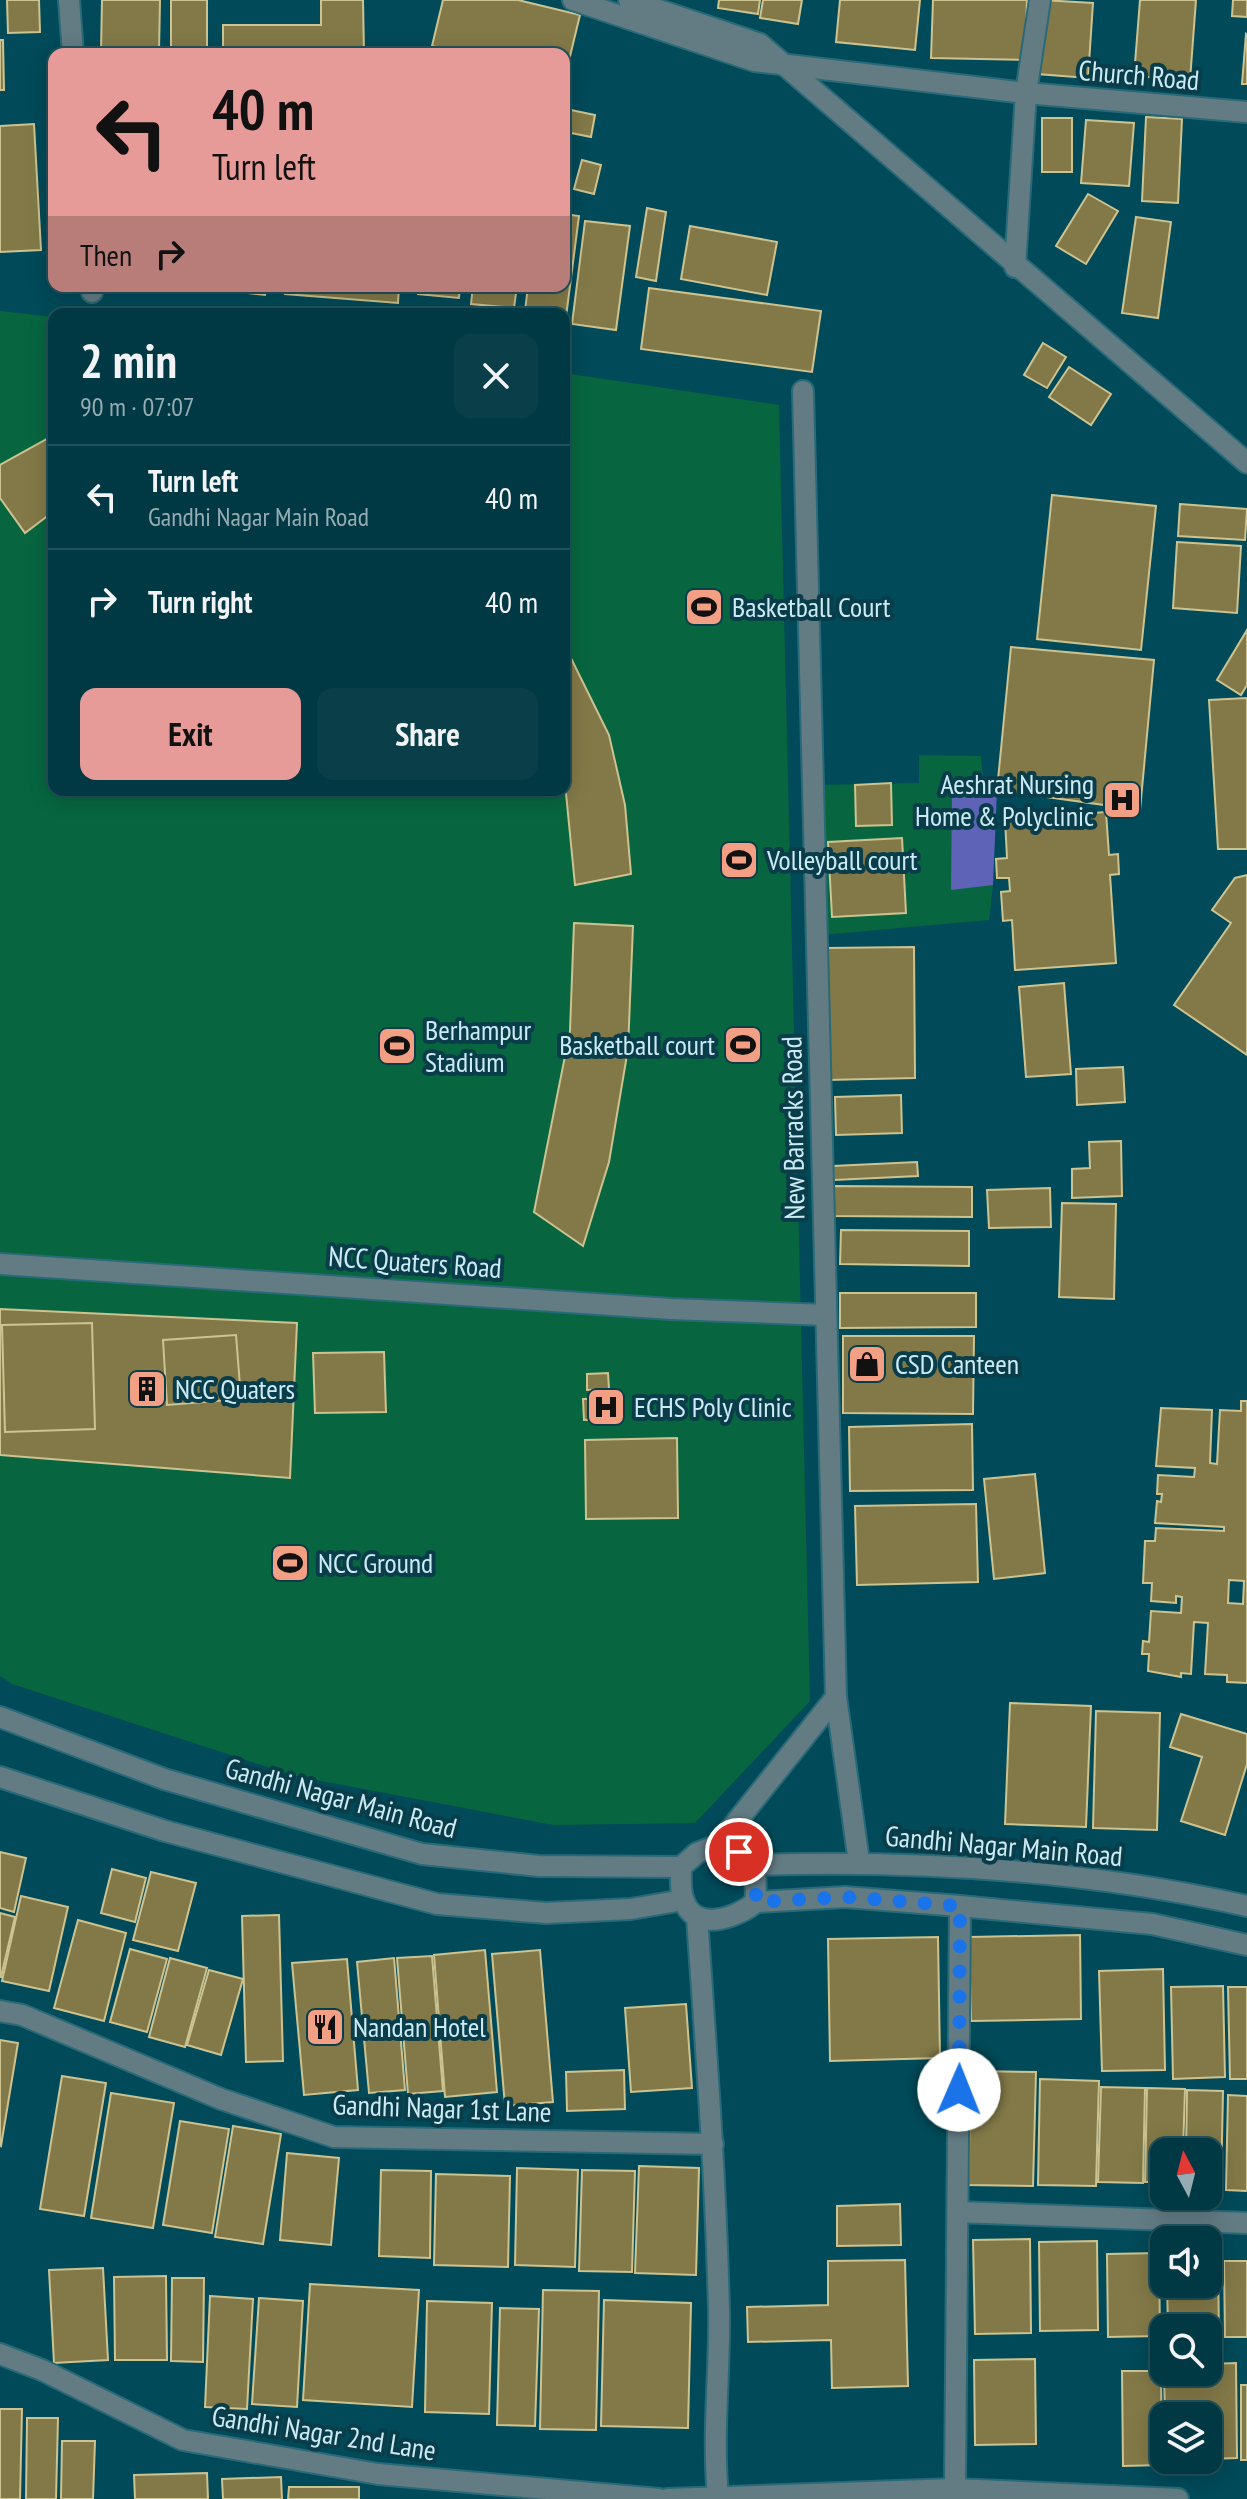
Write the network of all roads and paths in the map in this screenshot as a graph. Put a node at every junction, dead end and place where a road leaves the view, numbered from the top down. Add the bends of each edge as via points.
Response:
1 (69, 0) edge
2 (573, 0) edge
3 (629, 0) edge
4 (1040, 0) edge
5 (73, 48) edge
6 (782, 63) junction
7 (1026, 93) junction
8 (1247, 112) edge
9 (1015, 267) junction
10 (803, 391) dead end
11 (1246, 461) edge
12 (0, 1264) edge
13 (826, 1315) junction
14 (836, 1697) junction
15 (0, 1717) edge
16 (0, 1777) edge
17 (718, 1845) junction
18 (859, 1862) junction
19 (755, 1865) junction
20 (681, 1867) junction
21 (683, 1900) junction
22 (756, 1902) junction
23 (960, 1906) junction
24 (1247, 1906) edge
25 (697, 1917) junction
26 (1247, 1945) edge
27 (0, 2011) edge
28 (713, 2144) junction
29 (958, 2212) junction
30 (1247, 2223) edge
31 (0, 2354) edge
32 (955, 2489) junction
33 (718, 2496) junction
34 (1035, 2496) edge
35 (659, 2499) edge
36 (668, 2499) edge
37 (1178, 2499) edge

1 - 5 street
2 - 6 street, Church Road via 754,61
3 - 6 street via 760,44
4 - 7 street
6 - 7 street, Church Road
6 - 9 street
7 - 8 street, Church Road
7 - 9 street
9 - 11 street
10 - 13 street, New Barracks Road
12 - 13 street, NCC Quaters Road
13 - 14 street, New Barracks Road
14 - 17 street
14 - 18 street, New Barracks Road
15 - 20 street, Gandhi Nagar Main Road via 164,1779 422,1854 539,1866
16 - 21 street via 165,1831 437,1904 546,1913 631,1909
17 - 19 street
17 - 20 street
18 - 19 street, Gandhi Nagar Main Road
18 - 24 street, Gandhi Nagar Main Road via 1027,1872
19 - 22 street
20 - 21 street
21 - 25 street
22 - 23 street via 845,1897
22 - 25 street via 741,1915 717,1921
23 - 26 street via 1152,1924
23 - 29 street
25 - 28 street
27 - 28 street, Gandhi Nagar 1st Lane via 22,2015 221,2099 334,2137
28 - 33 street
29 - 30 street
29 - 32 street
31 - 35 street, Gandhi Nagar 2nd Lane via 183,2440 378,2474
32 - 33 street
32 - 34 street
33 - 36 street
34 - 37 street

